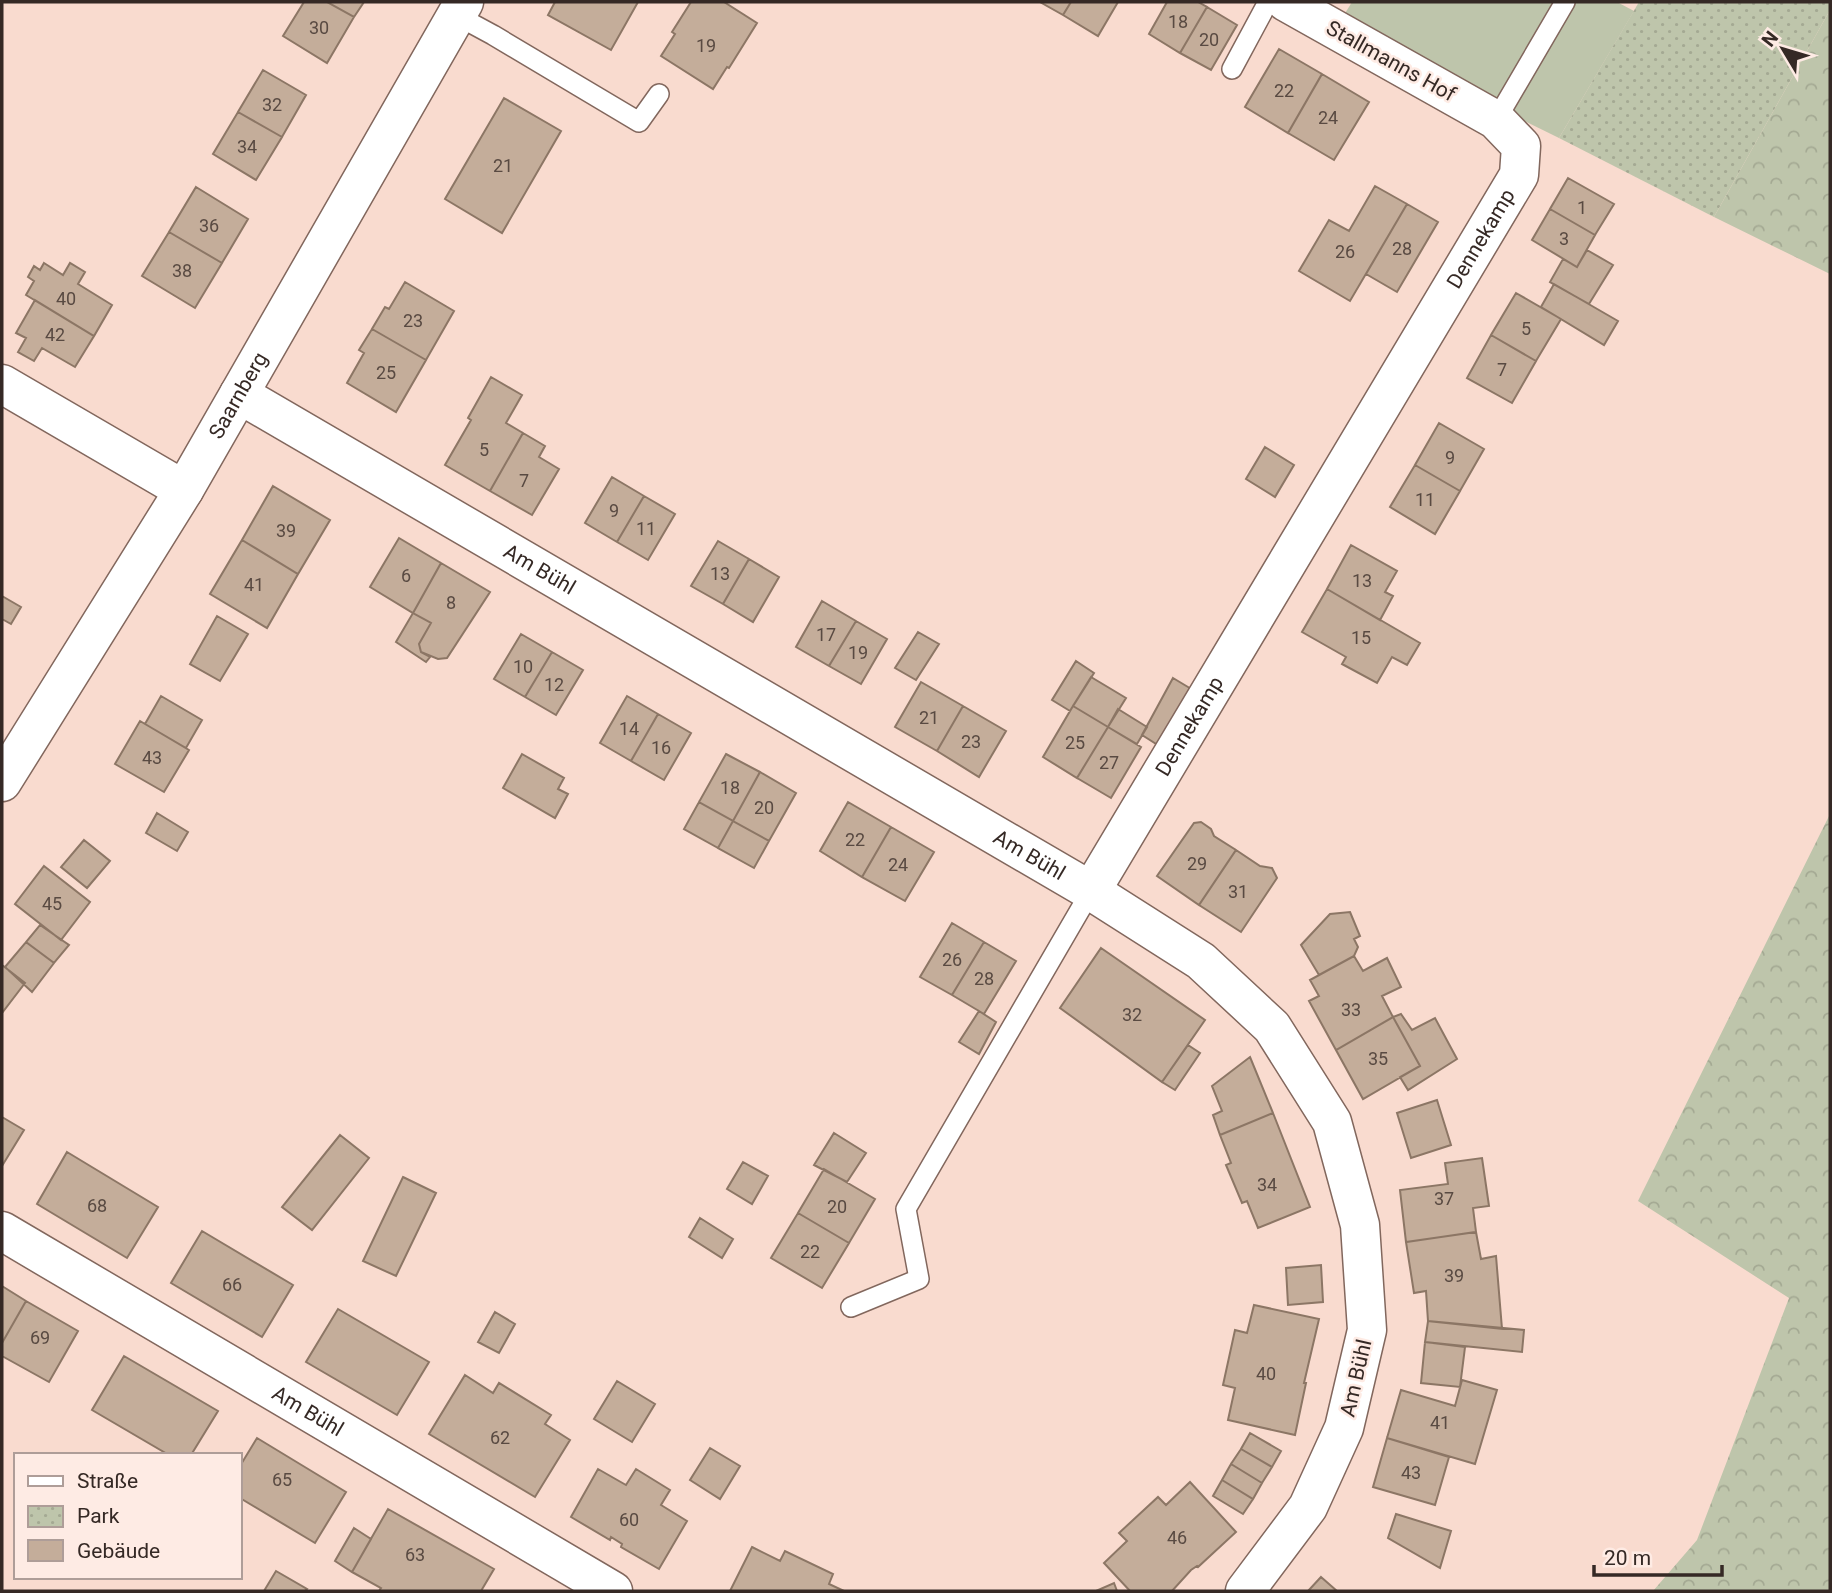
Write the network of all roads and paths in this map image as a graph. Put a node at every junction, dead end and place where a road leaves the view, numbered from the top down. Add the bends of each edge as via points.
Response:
1 (1268, 2) edge
2 (1286, 2) edge
3 (1565, 2) edge
4 (460, 8) edge
5 (1232, 69) dead end
6 (659, 94) dead end
7 (1496, 120) junction
8 (2, 384) edge
9 (239, 394) junction
10 (184, 490) junction
11 (2, 782) edge
12 (1091, 891) junction
13 (2, 1231) edge
14 (851, 1307) dead end
15 (613, 1591) edge
16 (1245, 1591) edge

1 - 5 lane
2 - 7 street, Stallmanns Hof via 1328,19
3 - 7 lane
4 - 6 lane via 493,35 639,122
4 - 9 street, Saarnberg
7 - 12 street, Dennekamp via 1521,146 1519,175
8 - 10 street
9 - 10 street, Saarnberg
9 - 12 street, Am Bühl
10 - 11 street, Saarnberg
12 - 14 lane, Dennekamp via 906,1209 919,1279
12 - 16 street, Am Bühl via 1201,961 1272,1027 1332,1122 1360,1225 1367,1330 1344,1428 1308,1507
13 - 15 street, Am Bühl

